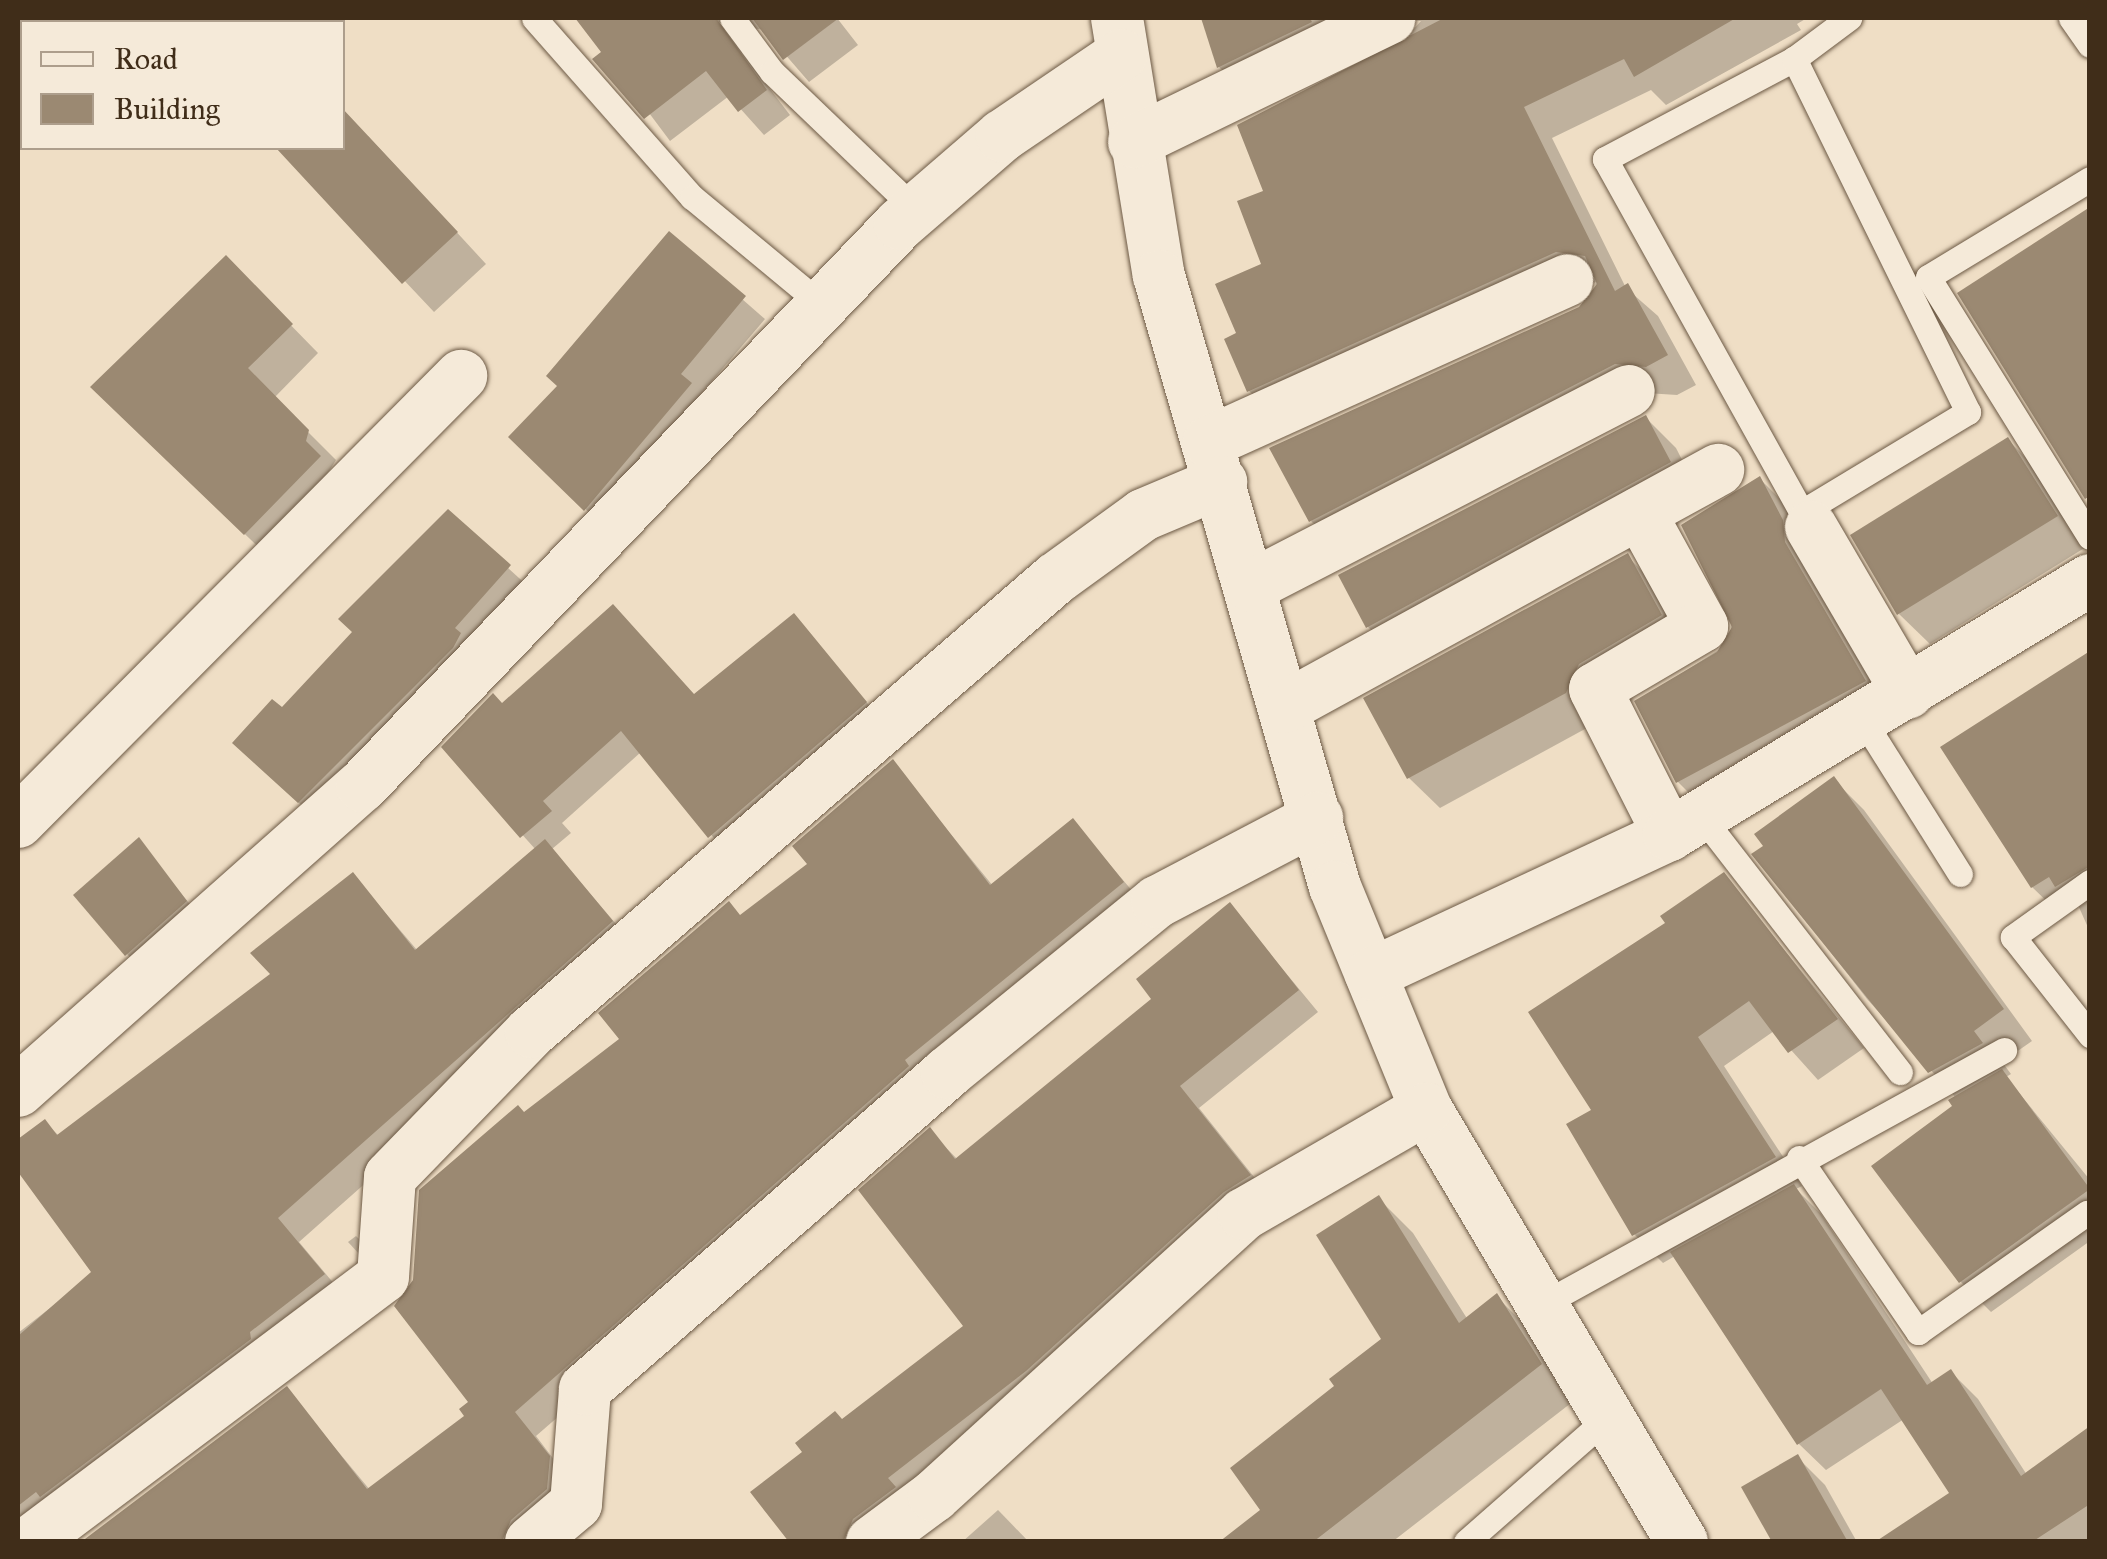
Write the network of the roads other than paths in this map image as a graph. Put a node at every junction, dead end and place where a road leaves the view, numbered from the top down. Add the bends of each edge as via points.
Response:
1 (534, 18) edge
2 (732, 18) edge
3 (1389, 18) edge
4 (1849, 18) edge
5 (2072, 18) edge
6 (1119, 36) edge
7 (2090, 45) edge
8 (1794, 58) junction
9 (1134, 142) junction
10 (2090, 180) edge
11 (916, 210) junction
12 (1567, 280) dead end
13 (822, 305) junction
14 (461, 376) dead end
15 (1629, 392) dead end
16 (1215, 462) junction
17 (1718, 470) dead end
18 (1640, 512) junction
19 (1807, 520) junction
20 (2090, 537) edge
21 (2090, 580) edge
22 (1251, 586) junction
23 (1908, 693) junction
24 (1286, 706) junction
25 (1863, 720) junction
26 (1317, 818) junction
27 (18, 822) edge
28 (1686, 826) junction
29 (1960, 874) dead end
30 (2090, 882) edge
31 (1371, 974) junction
32 (2090, 1035) edge
33 (2004, 1050) dead end
34 (1900, 1072) dead end
35 (18, 1092) edge
36 (1426, 1109) junction
37 (1799, 1158) junction
38 (2087, 1214) dead end
39 (1539, 1306) junction
40 (1606, 1419) junction
41 (30, 1542) edge
42 (531, 1542) edge
43 (872, 1542) edge
44 (1466, 1542) edge
45 (1682, 1542) edge

1 - 13 lane via 692,197
2 - 11 lane via 772,72
3 - 9 street
4 - 8 lane
5 - 7 lane
6 - 9 street
6 - 11 street
8 - 19 lane via 1968,412
8 - 19 lane via 1604,159
9 - 16 street via 1159,276
10 - 20 lane via 1928,277
11 - 13 street
12 - 16 street
13 - 35 street via 362,786
14 - 27 street
15 - 22 street
16 - 22 street
16 - 41 street via 1055,578 530,1032 390,1178 382,1277
17 - 18 street
18 - 24 street
18 - 28 street via 1702,626 1595,689
19 - 23 street
21 - 23 street
22 - 24 street
23 - 25 street
24 - 26 street
25 - 28 street
25 - 29 lane
26 - 31 street via 1335,886
26 - 42 street via 1158,902 947,1073 585,1389 576,1504
28 - 31 street
28 - 34 lane
30 - 32 lane via 2013,937
31 - 36 street
33 - 37 lane
36 - 39 street
36 - 43 street via 1244,1214 934,1496
37 - 38 lane via 1918,1332
37 - 39 lane
39 - 40 street
40 - 44 lane
40 - 45 street

